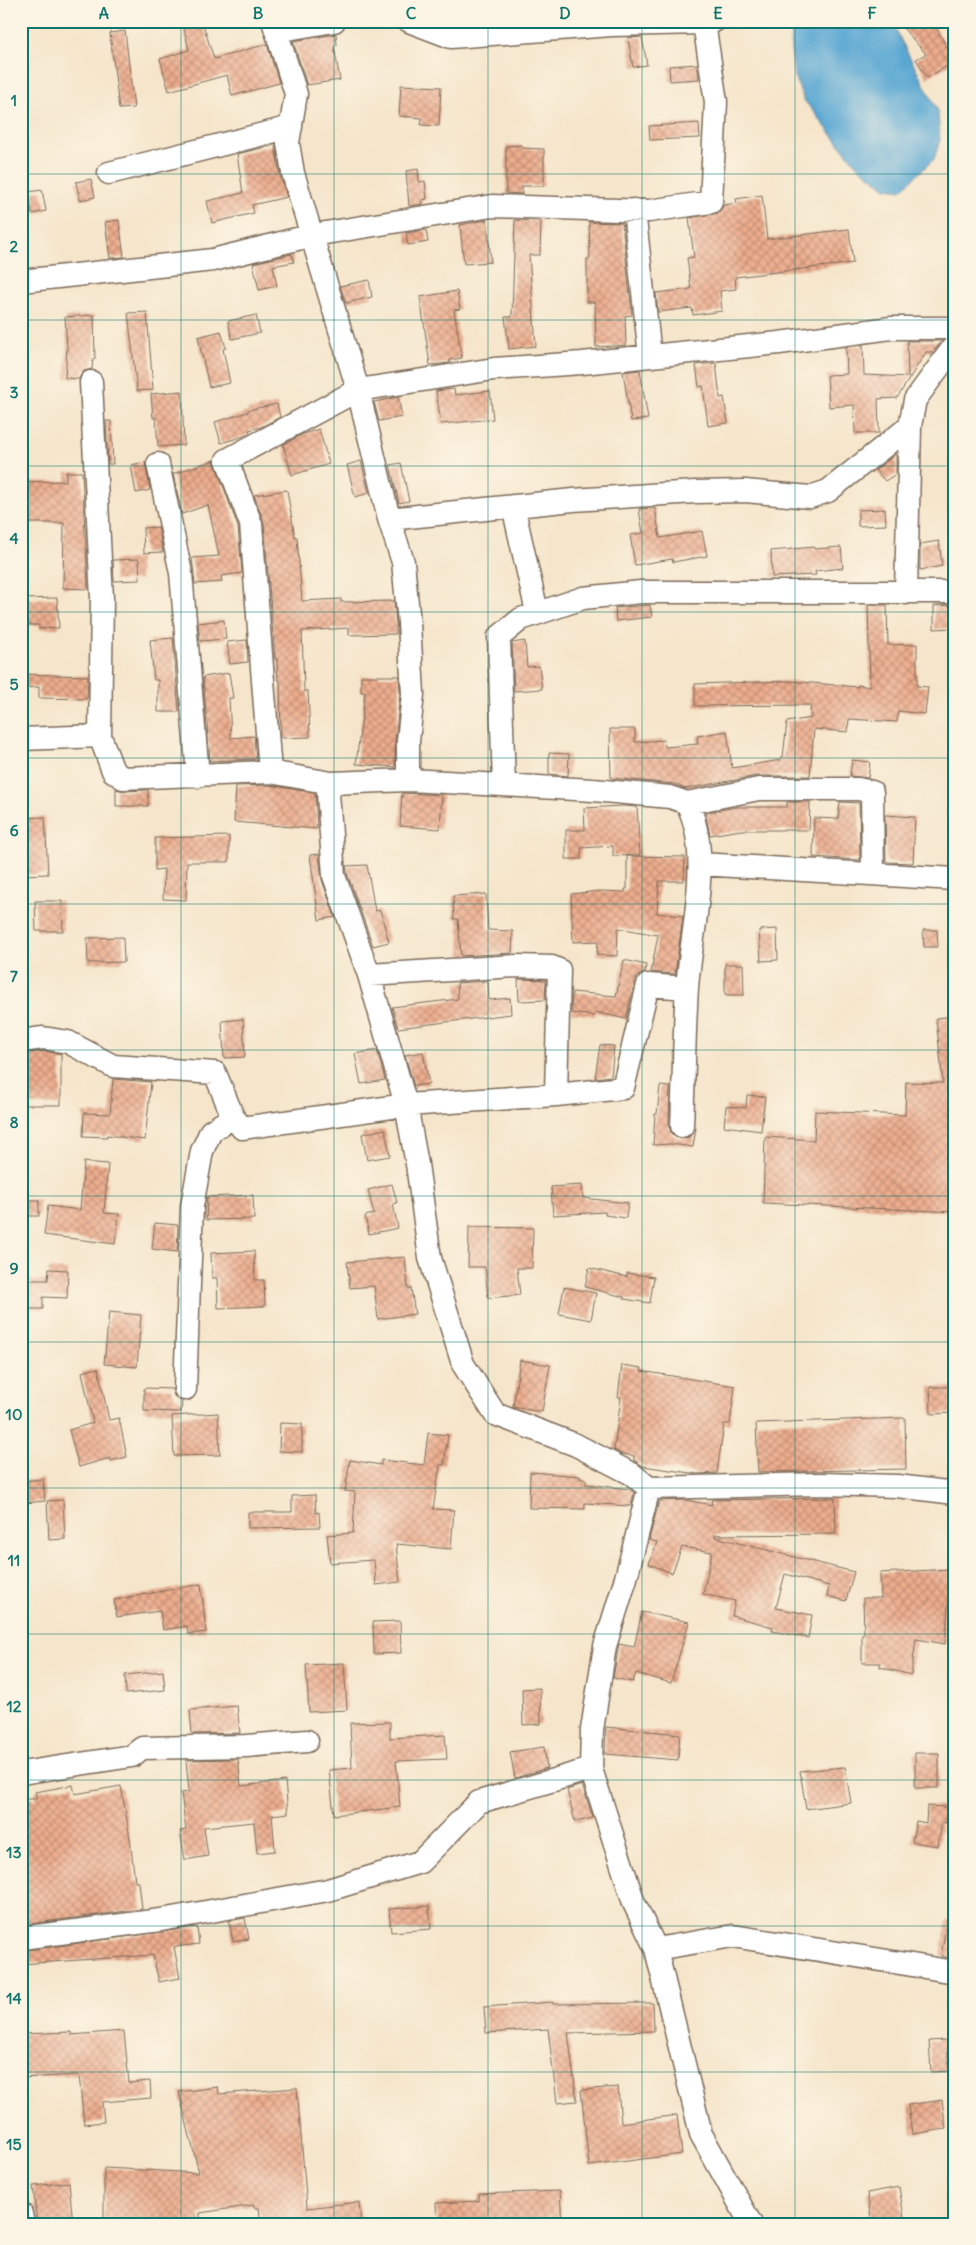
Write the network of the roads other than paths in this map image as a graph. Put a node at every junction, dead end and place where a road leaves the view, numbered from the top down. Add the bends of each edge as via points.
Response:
1 (334, 21) edge
2 (409, 21) edge
3 (709, 22) edge
4 (274, 26) edge
5 (291, 128) junction
6 (109, 173) dead end
7 (634, 210) junction
8 (313, 234) junction
9 (21, 281) edge
10 (955, 328) edge
11 (955, 345) edge
12 (650, 356) junction
13 (91, 382) dead end
14 (358, 390) junction
15 (910, 426) junction
16 (158, 464) dead end
17 (512, 506) junction
18 (389, 519) junction
19 (955, 592) edge
20 (906, 593) junction
21 (537, 612) junction
22 (100, 736) junction
23 (21, 739) edge
24 (270, 772) junction
25 (198, 776) junction
26 (408, 780) junction
27 (331, 784) junction
28 (504, 785) junction
29 (687, 803) junction
30 (700, 864) junction
31 (873, 874) junction
32 (955, 879) edge
33 (369, 975) junction
34 (687, 988) junction
35 (21, 1040) edge
36 (556, 1094) junction
37 (406, 1105) junction
38 (232, 1117) junction
39 (682, 1126) dead end
40 (185, 1388) dead end
41 (649, 1488) junction
42 (955, 1493) edge
43 (307, 1741) dead end
44 (591, 1769) junction
45 (21, 1773) edge
46 (21, 1938) edge
47 (656, 1949) junction
48 (955, 1972) edge
49 (21, 2214) edge
50 (23, 2224) edge
51 (751, 2224) edge

1 - 4 street
2 - 3 street via 451,37 612,25
3 - 7 street via 716,102 712,202 649,211
4 - 5 street via 296,94
5 - 6 street
5 - 8 street via 288,143 293,173
7 - 8 street via 492,206
7 - 12 street
8 - 9 street via 213,260
8 - 14 street
10 - 12 street via 891,328
11 - 15 street via 916,400
12 - 14 street via 494,369
13 - 22 street via 102,599
14 - 18 street
14 - 24 street via 227,460 251,524
15 - 17 street via 828,491 810,497 745,490
15 - 20 street
16 - 25 street via 181,573
17 - 18 street
17 - 21 street
18 - 26 street via 403,562 409,623 413,694
19 - 20 street
20 - 21 street via 641,592 583,598
21 - 28 street via 521,619 499,637
22 - 23 street
22 - 25 street via 112,771 123,778
24 - 25 street
24 - 27 street
26 - 27 street
26 - 28 street
27 - 33 street via 328,793 334,876
28 - 29 street via 670,797
29 - 30 street via 693,815
29 - 31 street via 759,789 858,789 872,792
30 - 31 street
30 - 34 street
31 - 32 street
33 - 36 street via 516,966 559,970
33 - 37 street
34 - 36 street via 648,985 623,1088
34 - 39 street
35 - 38 street via 43,1038 68,1042 113,1066 214,1073
36 - 37 street
37 - 38 street via 242,1128
37 - 41 street via 430,1258 463,1364 495,1414 576,1445 632,1474
38 - 40 street via 211,1131 202,1151 192,1206
41 - 42 street via 821,1484 897,1486
41 - 44 street via 605,1646 592,1730
43 - 45 street via 142,1748 132,1756
44 - 46 street via 479,1802 420,1862 328,1890 161,1920
44 - 47 street via 634,1903
47 - 48 street via 733,1936
47 - 51 street via 701,2134
49 - 50 street

